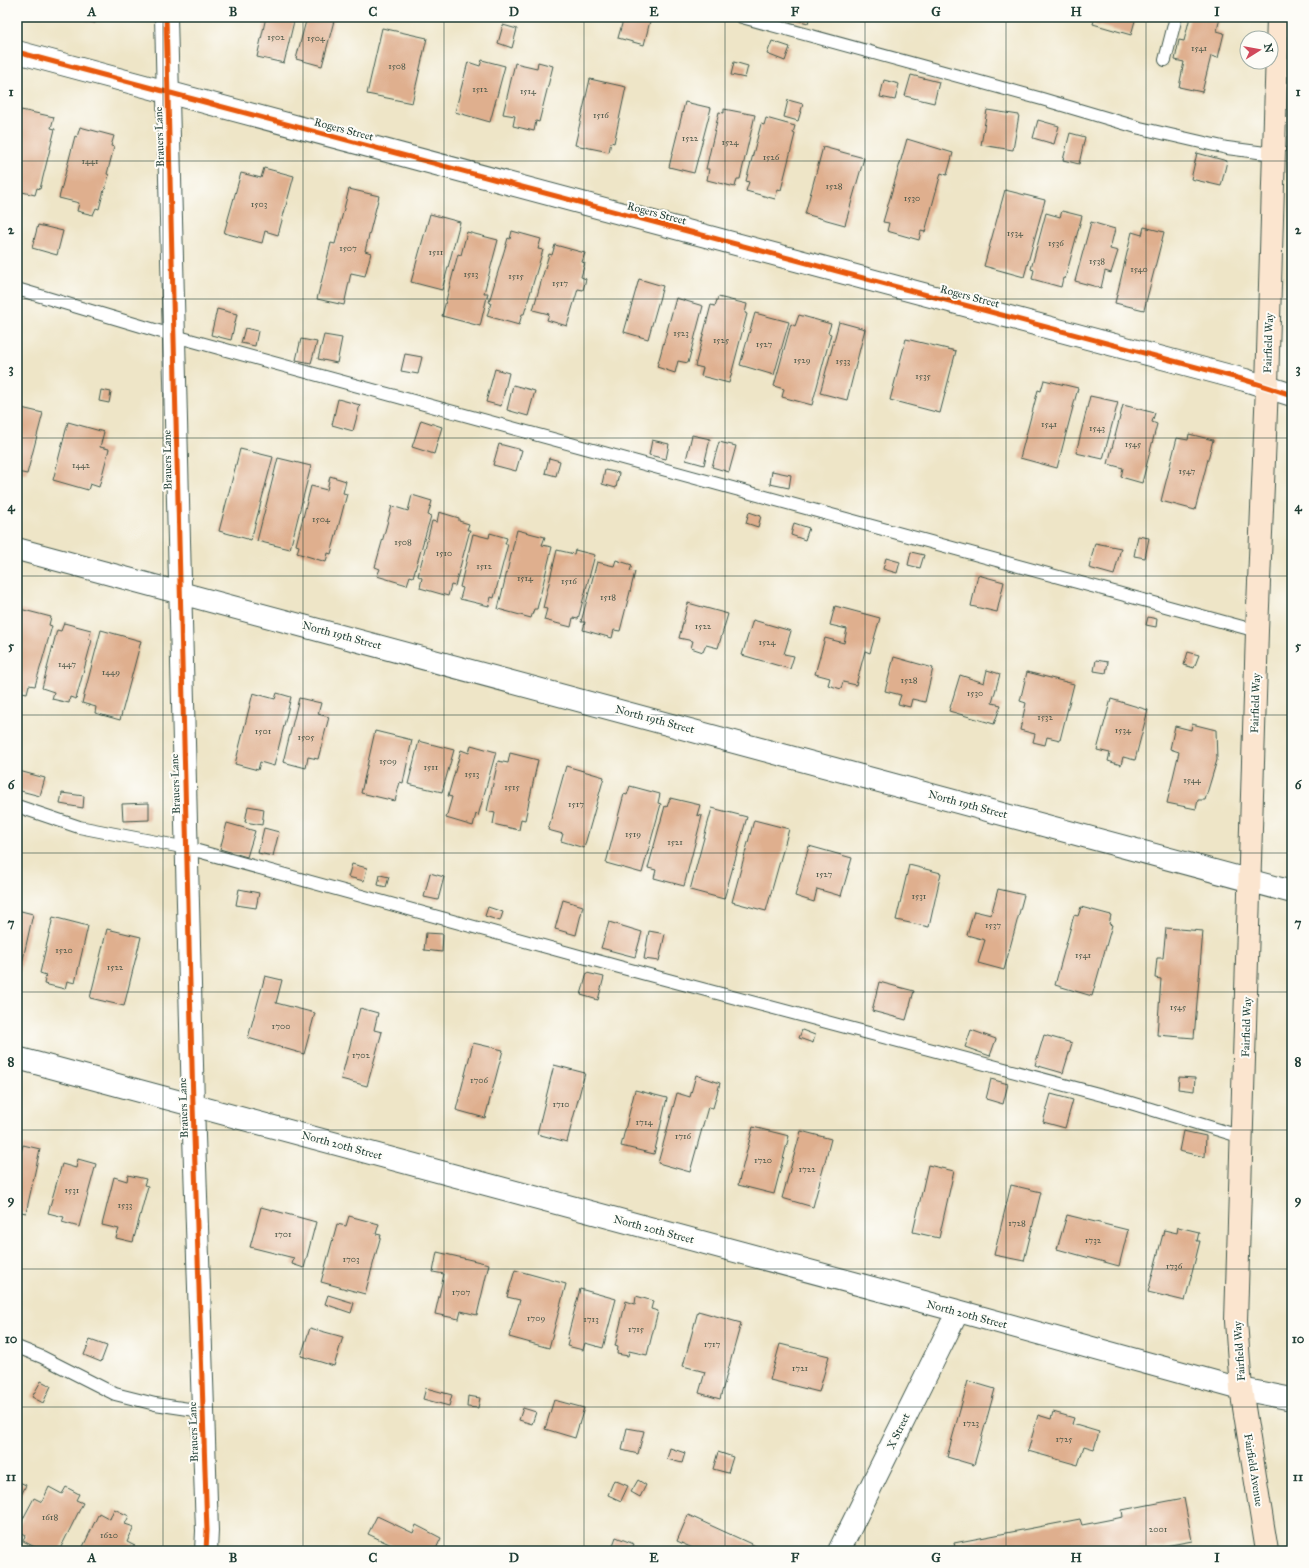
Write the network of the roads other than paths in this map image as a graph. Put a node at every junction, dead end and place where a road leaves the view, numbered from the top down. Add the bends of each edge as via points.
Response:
1 (166, 17) edge
2 (742, 17) edge
3 (1176, 17) edge
4 (1278, 17) edge
5 (17, 52) edge
6 (1165, 60) dead end
7 (167, 92) junction
8 (1273, 154) junction
9 (17, 289) edge
10 (175, 336) junction
11 (1267, 386) junction
12 (1292, 395) edge
13 (17, 549) edge
14 (180, 592) junction
15 (1257, 631) junction
16 (17, 806) edge
17 (187, 848) junction
18 (1250, 880) junction
19 (1292, 892) edge
20 (17, 1058) edge
21 (193, 1105) junction
22 (1242, 1137) junction
23 (958, 1311) junction
24 (17, 1347) edge
25 (1241, 1389) junction
26 (1292, 1399) edge
27 (202, 1411) junction
28 (206, 1551) edge
29 (839, 1551) edge
30 (1266, 1551) edge

1 - 7 street, Brauers Lane
2 - 8 lane via 1140,128 1227,148
3 - 6 lane
4 - 8 main road, Fairfield Way
5 - 7 street, Rogers Street
7 - 10 street, Brauers Lane
7 - 11 street, Rogers Street
8 - 11 main road, Fairfield Way
9 - 10 lane
10 - 14 street, Brauers Lane
10 - 15 lane
11 - 12 street, Rogers Street
11 - 15 main road, Fairfield Way
13 - 14 street, North 19th Street
14 - 17 street, Brauers Lane
14 - 18 street, North 19th Street
15 - 18 main road, Fairfield Way
16 - 17 lane via 79,827
17 - 21 street, Brauers Lane
17 - 22 lane via 631,970 1121,1100
18 - 19 street, North 19th Street
18 - 22 main road, Fairfield Way
20 - 21 street, North 20th Street
21 - 23 street, North 20th Street
21 - 27 street, Brauers Lane
22 - 25 main road, Fairfield Way via 1236,1321
23 - 25 street, North 20th Street
23 - 29 street, X Street
24 - 27 lane via 115,1394
25 - 26 street, North 20th Street
25 - 30 main road, Fairfield Avenue
27 - 28 street, Brauers Lane

